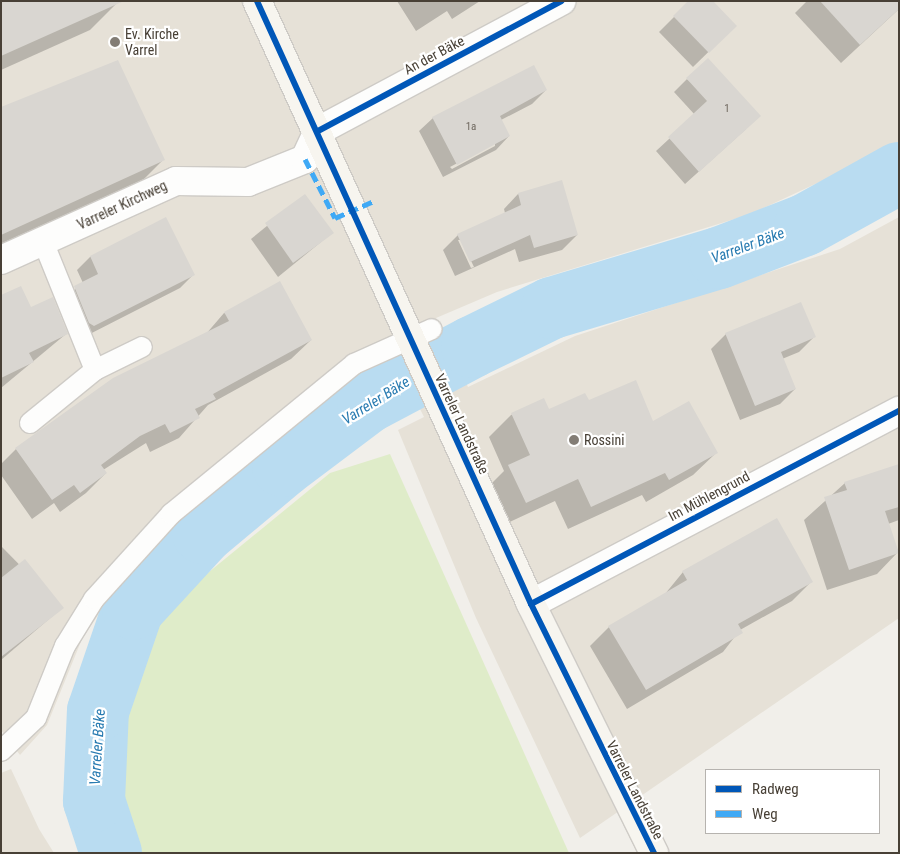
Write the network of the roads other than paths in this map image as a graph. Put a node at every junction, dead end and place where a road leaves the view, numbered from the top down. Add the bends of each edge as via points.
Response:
1 (257, 1) edge
2 (561, 1) edge
3 (318, 131) junction
4 (43, 242) junction
5 (1, 260) edge
6 (420, 334) junction
7 (142, 346) dead end
8 (95, 370) junction
9 (899, 411) edge
10 (30, 423) dead end
11 (531, 604) junction
12 (1, 751) edge
13 (654, 853) edge

1 - 3 main road, Varreler Landstraße
2 - 3 street, An der Bäke
3 - 4 street, Varreler Kirchweg via 304,159 248,182 176,181
3 - 6 main road, Varreler Landstraße
4 - 5 street, Varreler Kirchweg
4 - 8 lane
6 - 11 main road, Varreler Landstraße via 436,397
6 - 12 lane via 354,364 171,514 94,599 65,646 36,718
7 - 8 lane
8 - 10 lane
9 - 11 street, Im Mühlengrund
11 - 13 main road, Varreler Landstraße

